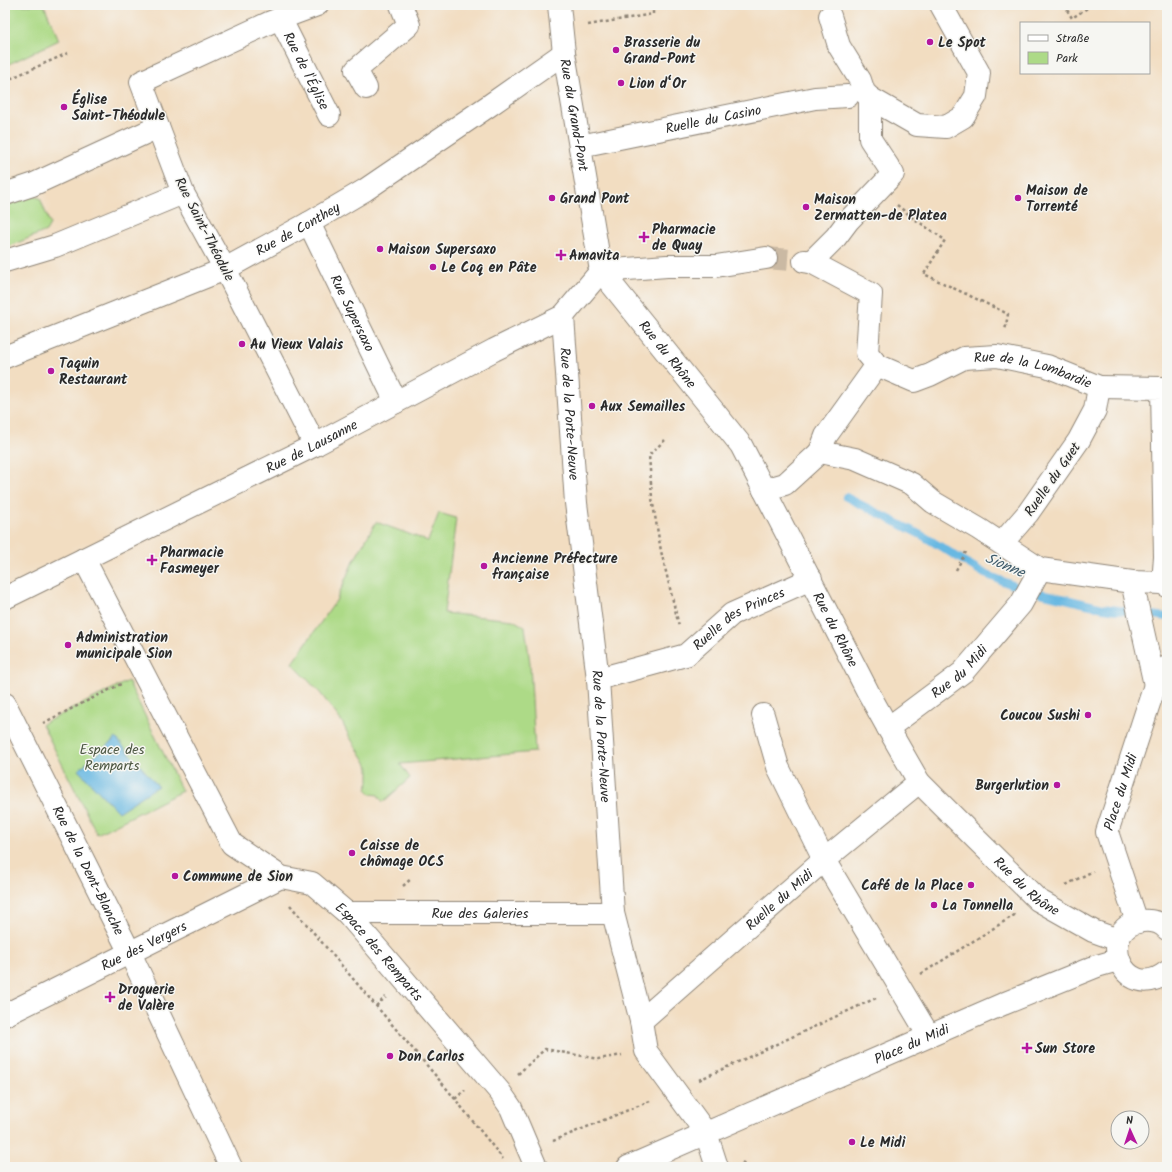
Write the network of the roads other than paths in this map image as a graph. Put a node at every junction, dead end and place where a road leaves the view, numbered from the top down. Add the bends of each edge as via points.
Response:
1 (317, 5) edge
2 (401, 5) edge
3 (559, 5) edge
4 (941, 5) edge
5 (272, 15) edge
6 (830, 16) dead end
7 (564, 53) junction
8 (366, 88) dead end
9 (859, 95) junction
10 (329, 115) dead end
11 (158, 127) junction
12 (580, 146) junction
13 (183, 193) junction
14 (5, 194) edge
15 (309, 223) junction
16 (766, 258) tunnel mouth
17 (5, 261) edge
18 (225, 269) junction
19 (601, 271) junction
20 (563, 316) junction
21 (5, 356) edge
22 (877, 364) junction
23 (1099, 387) junction
24 (396, 402) junction
25 (1095, 410) joint
26 (314, 445) junction
27 (820, 452) junction
28 (764, 490) junction
29 (1002, 543) junction
30 (84, 559) junction
31 (1040, 569) junction
32 (811, 579) junction
33 (1132, 582) junction
34 (1165, 585) edge
35 (5, 598) edge
36 (1167, 667) edge
37 (598, 679) junction
38 (1155, 685) junction
39 (5, 704) edge
40 (763, 715) dead end
41 (888, 728) junction
42 (919, 782) junction
43 (824, 860) junction
44 (281, 876) junction
45 (346, 913) junction
46 (613, 913) junction
47 (1137, 922) junction
48 (1167, 929) edge
49 (1118, 950) junction
50 (130, 953) junction
51 (1165, 979) edge
52 (5, 1015) edge
53 (641, 1021) junction
54 (929, 1036) junction
55 (706, 1133) junction
56 (534, 1163) edge
57 (231, 1167) edge
58 (628, 1167) edge
59 (717, 1167) edge

1 - 5 street, Rue de l'Église
2 - 8 street via 410,25 356,70
3 - 7 street, Rue du Grand-Pont
4 - 9 street via 979,73 976,96 963,117 946,127 917,125
5 - 10 street, Rue de l'Église
5 - 11 street, Rue Saint-Théodule via 141,82
6 - 9 street via 839,46 860,80
7 - 12 street, Rue du Grand-Pont
7 - 15 street, Rue de Conthey via 365,190
9 - 12 street, Ruelle du Casino via 815,98
9 - 22 street via 870,140 893,174 836,237 808,262 871,294 867,353
11 - 13 street, Rue Saint-Théodule
11 - 14 street via 32,185
12 - 19 street, Rue du Grand-Pont
13 - 17 street via 56,246
13 - 18 street, Rue Saint-Théodule
15 - 18 street, Rue de Conthey
15 - 24 street, Rue Supersaxo
16 - 19 street via 716,266 668,266
18 - 21 street, Rue de Conthey
18 - 26 street, Rue Saint-Théodule
19 - 20 street, Rue de Lausanne
19 - 28 street, Rue du Rhône via 741,445
20 - 24 street, Rue de Lausanne
20 - 37 street, Rue de la Porte-Neuve via 576,503
22 - 23 street, Rue de la Lombardie via 914,381 964,358 997,356 1047,366
22 - 27 street via 826,436
23 - 25 street, Rue de la Lombardie
23 - 34 street, Rue de la Lombardie via 1162,388
24 - 26 street, Rue de Lausanne
25 - 29 street, Ruelle du Guet via 1079,440 1028,513
26 - 30 street, Rue de Lausanne
27 - 28 street via 785,484
27 - 29 street via 855,459 912,484 933,502
28 - 32 street, Rue du Rhône
29 - 31 street
30 - 35 street, Rue de Lausanne
30 - 44 street, Espace des Remparts via 232,844
31 - 33 street
31 - 41 street, Rue du Midi via 1021,604 963,672
32 - 37 street, Ruelle des Princes via 732,614 686,655
32 - 41 street, Rue du Rhône via 842,644
33 - 34 street
33 - 38 street
36 - 38 street, Place du Midi
37 - 46 street, Rue de la Porte-Neuve
38 - 47 street, Place du Midi via 1107,832
39 - 50 street, Rue de la Dent-Blanche
40 - 43 street via 778,767
41 - 42 street, Rue du Rhône
42 - 43 street, Ruelle du Midi
42 - 49 street, Rue du Rhône via 1038,900 1093,931
43 - 53 street, Ruelle du Midi
43 - 54 street
44 - 45 street, Espace des Remparts via 312,883
44 - 50 street, Rue des Vergers
45 - 46 street, Rue des Galeries
45 - 56 street, Espace des Remparts via 500,1092 511,1108
46 - 53 street, Rue de la Porte-Neuve
47 - 48 street via 1157,922
47 - 49 street via 1122,932
49 - 51 street via 1122,968 1128,974 1144,980
49 - 54 street, Place du Midi via 1098,966
50 - 52 street, Rue des Vergers
50 - 57 street, Rue de la Dent-Blanche
53 - 55 street, Rue de la Porte-Neuve via 646,1051
54 - 55 street, Place du Midi
55 - 58 street, Place du Midi
55 - 59 street, Rue de la Porte-Neuve

